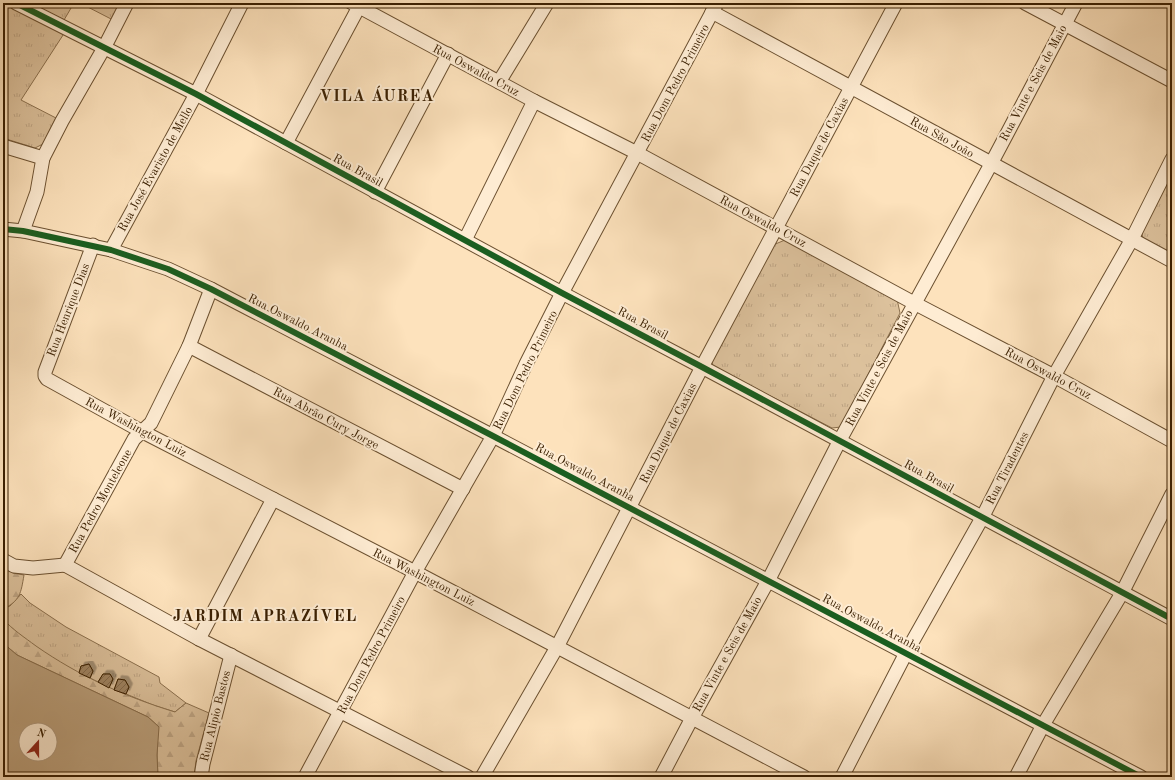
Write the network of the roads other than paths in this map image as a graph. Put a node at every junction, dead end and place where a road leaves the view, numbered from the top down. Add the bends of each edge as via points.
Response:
1 (16, 3) edge
2 (127, 3) edge
3 (242, 3) edge
4 (546, 3) edge
5 (896, 3) edge
6 (1025, 3) edge
7 (1076, 3) edge
8 (357, 4) edge
9 (715, 7) edge
10 (1065, 24) junction
11 (104, 48) junction
12 (448, 54) junction
13 (1172, 81) edge
14 (499, 82) junction
15 (851, 87) junction
16 (196, 94) junction
17 (534, 101) junction
18 (286, 142) junction
19 (3, 146) edge
20 (637, 153) junction
21 (43, 158) junction
22 (1172, 159) edge
23 (991, 164) junction
24 (376, 192) junction
25 (776, 228) junction
26 (3, 229) edge
27 (24, 232) junction
28 (1132, 239) junction
29 (465, 240) junction
30 (93, 245) junction
31 (111, 250) junction
32 (1172, 261) edge
33 (211, 289) junction
34 (562, 293) junction
35 (914, 303) junction
36 (189, 346) junction
37 (702, 366) junction
38 (45, 376) joint
39 (1054, 376) junction
40 (141, 431) junction
41 (493, 436) junction
42 (840, 440) junction
43 (1172, 441) edge
44 (463, 489) junction
45 (1172, 494) edge
46 (273, 499) junction
47 (630, 508) junction
48 (982, 518) junction
49 (3, 560) edge
50 (65, 565) junction
51 (415, 572) junction
52 (768, 581) junction
53 (1122, 593) junction
54 (1172, 620) edge
55 (199, 639) junction
56 (557, 647) junction
57 (906, 653) junction
58 (231, 655) junction
59 (341, 712) junction
60 (692, 718) junction
61 (1043, 725) junction
62 (201, 777) edge
63 (305, 777) edge
64 (468, 777) edge
65 (482, 777) edge
66 (662, 777) edge
67 (804, 777) edge
68 (842, 777) edge
69 (1016, 777) edge
70 (1141, 777) edge

1 - 11 street, Rua Brasil
2 - 11 street
3 - 16 street, Rua José Evaristo de Mello
4 - 14 street
5 - 15 street, Rua Duque de Caxias
6 - 10 street
7 - 10 street, Rua Vinte e Seis de Maio
8 - 12 street, Rua Oswaldo Cruz
8 - 18 street
9 - 15 street, Rua São João
9 - 20 street, Rua Dom Pedro Primeiro
10 - 13 street
10 - 23 street, Rua Vinte e Seis de Maio
11 - 16 street, Rua Brasil
11 - 21 street
12 - 14 street, Rua Oswaldo Cruz
12 - 24 street
14 - 17 street, Rua Oswaldo Cruz
15 - 23 street, Rua São João
15 - 25 street, Rua Duque de Caxias
16 - 18 street, Rua Brasil
16 - 31 street, Rua José Evaristo de Mello
17 - 20 street, Rua Oswaldo Cruz
17 - 29 street
18 - 24 street, Rua Brasil
19 - 21 street
20 - 25 street, Rua Oswaldo Cruz
20 - 34 street, Rua Dom Pedro Primeiro
21 - 27 street
22 - 28 street, Rua Tiradentes
23 - 28 street, Rua São João
23 - 35 street, Rua Vinte e Seis de Maio
24 - 29 street, Rua Brasil
25 - 35 street, Rua Oswaldo Cruz
25 - 37 street, Rua Duque de Caxias
26 - 27 street, Rua Oswaldo Aranha
27 - 30 street, Rua Oswaldo Aranha
28 - 32 street, Rua São João
28 - 39 street, Rua Tiradentes
29 - 34 street, Rua Brasil
30 - 31 street, Rua Oswaldo Aranha
30 - 38 street, Rua Henrique Dias
31 - 33 street, Rua Oswaldo Aranha via 168,268
33 - 36 street, Rua Pedro Monteleone
33 - 41 street, Rua Oswaldo Aranha
34 - 37 street, Rua Brasil
34 - 41 street, Rua Dom Pedro Primeiro
35 - 39 street, Rua Oswaldo Cruz
35 - 42 street, Rua Vinte e Seis de Maio
36 - 40 street, Rua Pedro Monteleone via 151,423
36 - 44 street, Rua Abrão Cury Jorge
37 - 42 street, Rua Brasil
37 - 47 street, Rua Duque de Caxias
38 - 40 street, Rua Washington Luiz
39 - 43 street, Rua Oswaldo Cruz
39 - 48 street, Rua Tiradentes
40 - 46 street, Rua Washington Luiz
40 - 50 street, Rua Pedro Monteleone via 134,439
41 - 44 street, Rua Dom Pedro Primeiro
41 - 47 street, Rua Oswaldo Aranha
42 - 48 street, Rua Brasil
42 - 52 street, Rua Vinte e Seis de Maio
44 - 51 street, Rua Dom Pedro Primeiro
45 - 53 street
46 - 51 street, Rua Washington Luiz
46 - 55 street
47 - 52 street, Rua Oswaldo Aranha
47 - 56 street, Rua Duque de Caxias
48 - 53 street, Rua Brasil
48 - 57 street, Rua Tiradentes
49 - 50 street via 14,566 33,568
50 - 55 street
51 - 56 street, Rua Washington Luiz
51 - 59 street, Rua Dom Pedro Primeiro
52 - 57 street, Rua Oswaldo Aranha
52 - 60 street, Rua Vinte e Seis de Maio
53 - 54 street, Rua Brasil
53 - 61 street
55 - 58 street
56 - 60 street, Rua Washington Luiz
56 - 65 street, Rua Duque de Caxias
57 - 61 street, Rua Oswaldo Aranha
57 - 68 street, Rua Tiradentes
58 - 59 street
58 - 62 street, Rua Alipio Bastos via 202,764
59 - 63 street, Rua Dom Pedro Primeiro
59 - 64 street
60 - 66 street, Rua Vinte e Seis de Maio
60 - 67 street, Rua Washington Luiz
61 - 69 street
61 - 70 street, Rua Oswaldo Aranha

